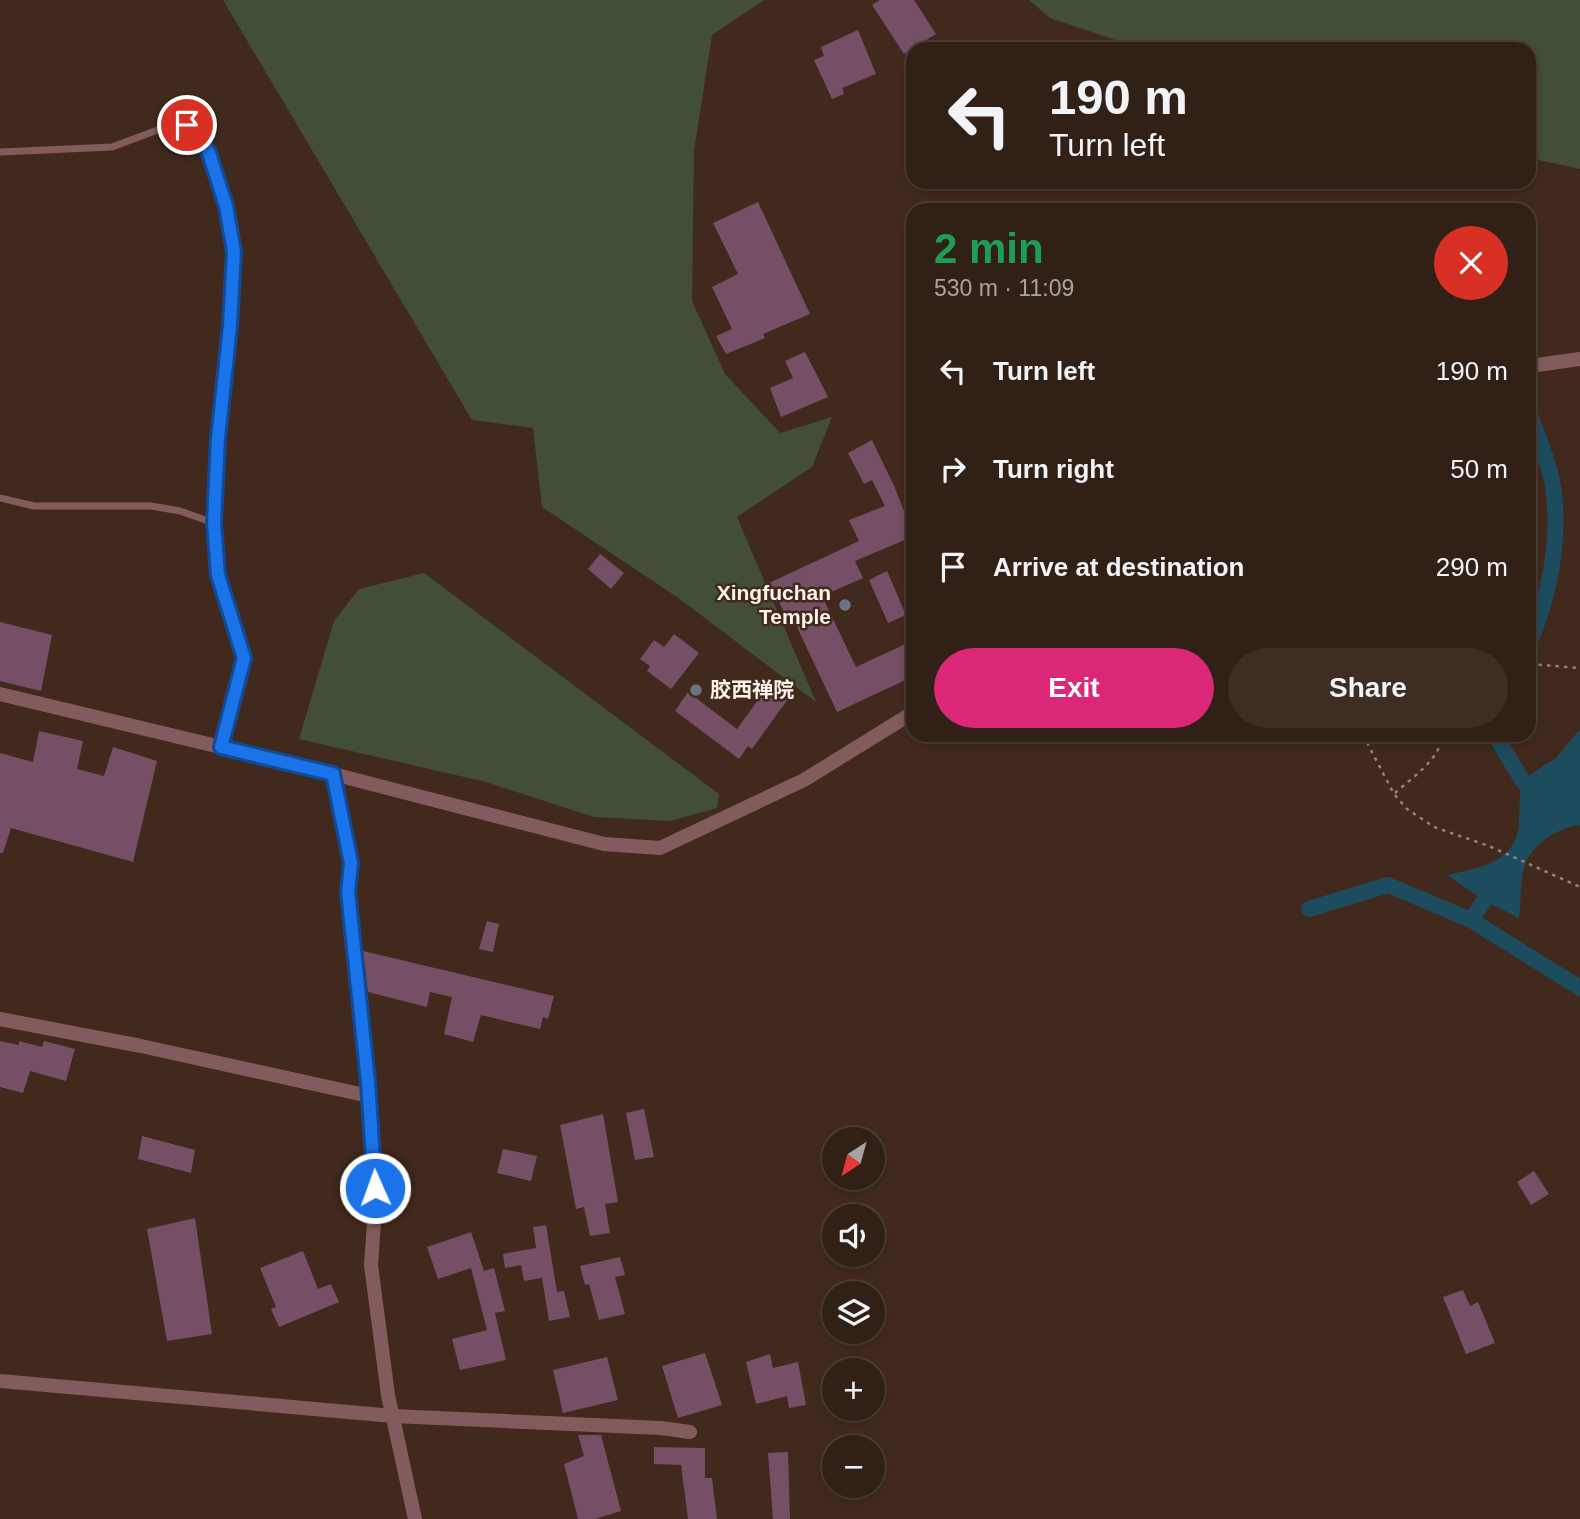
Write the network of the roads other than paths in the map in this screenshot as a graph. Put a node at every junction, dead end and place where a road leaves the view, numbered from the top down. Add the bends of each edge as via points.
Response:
1 (0, 152) edge
2 (1580, 359) edge
3 (1536, 365) edge
4 (0, 498) edge
5 (214, 523) junction
6 (0, 694) edge
7 (906, 717) edge
8 (221, 747) junction
9 (333, 774) junction
10 (0, 1018) edge
11 (369, 1096) junction
12 (0, 1381) edge
13 (393, 1416) junction
14 (690, 1432) dead end
15 (415, 1519) edge

1 - 5 lane via 112,147 163,128 187,125 197,132 209,153 226,206 234,252
2 - 3 street
4 - 5 lane via 34,506 150,506
5 - 8 lane via 218,575 244,658
6 - 8 street
7 - 9 street via 804,780 660,848 604,845
8 - 9 street
9 - 11 street via 351,863 348,892
10 - 11 street
11 - 13 street via 375,1209 371,1265
12 - 13 street
13 - 14 street
13 - 15 street

